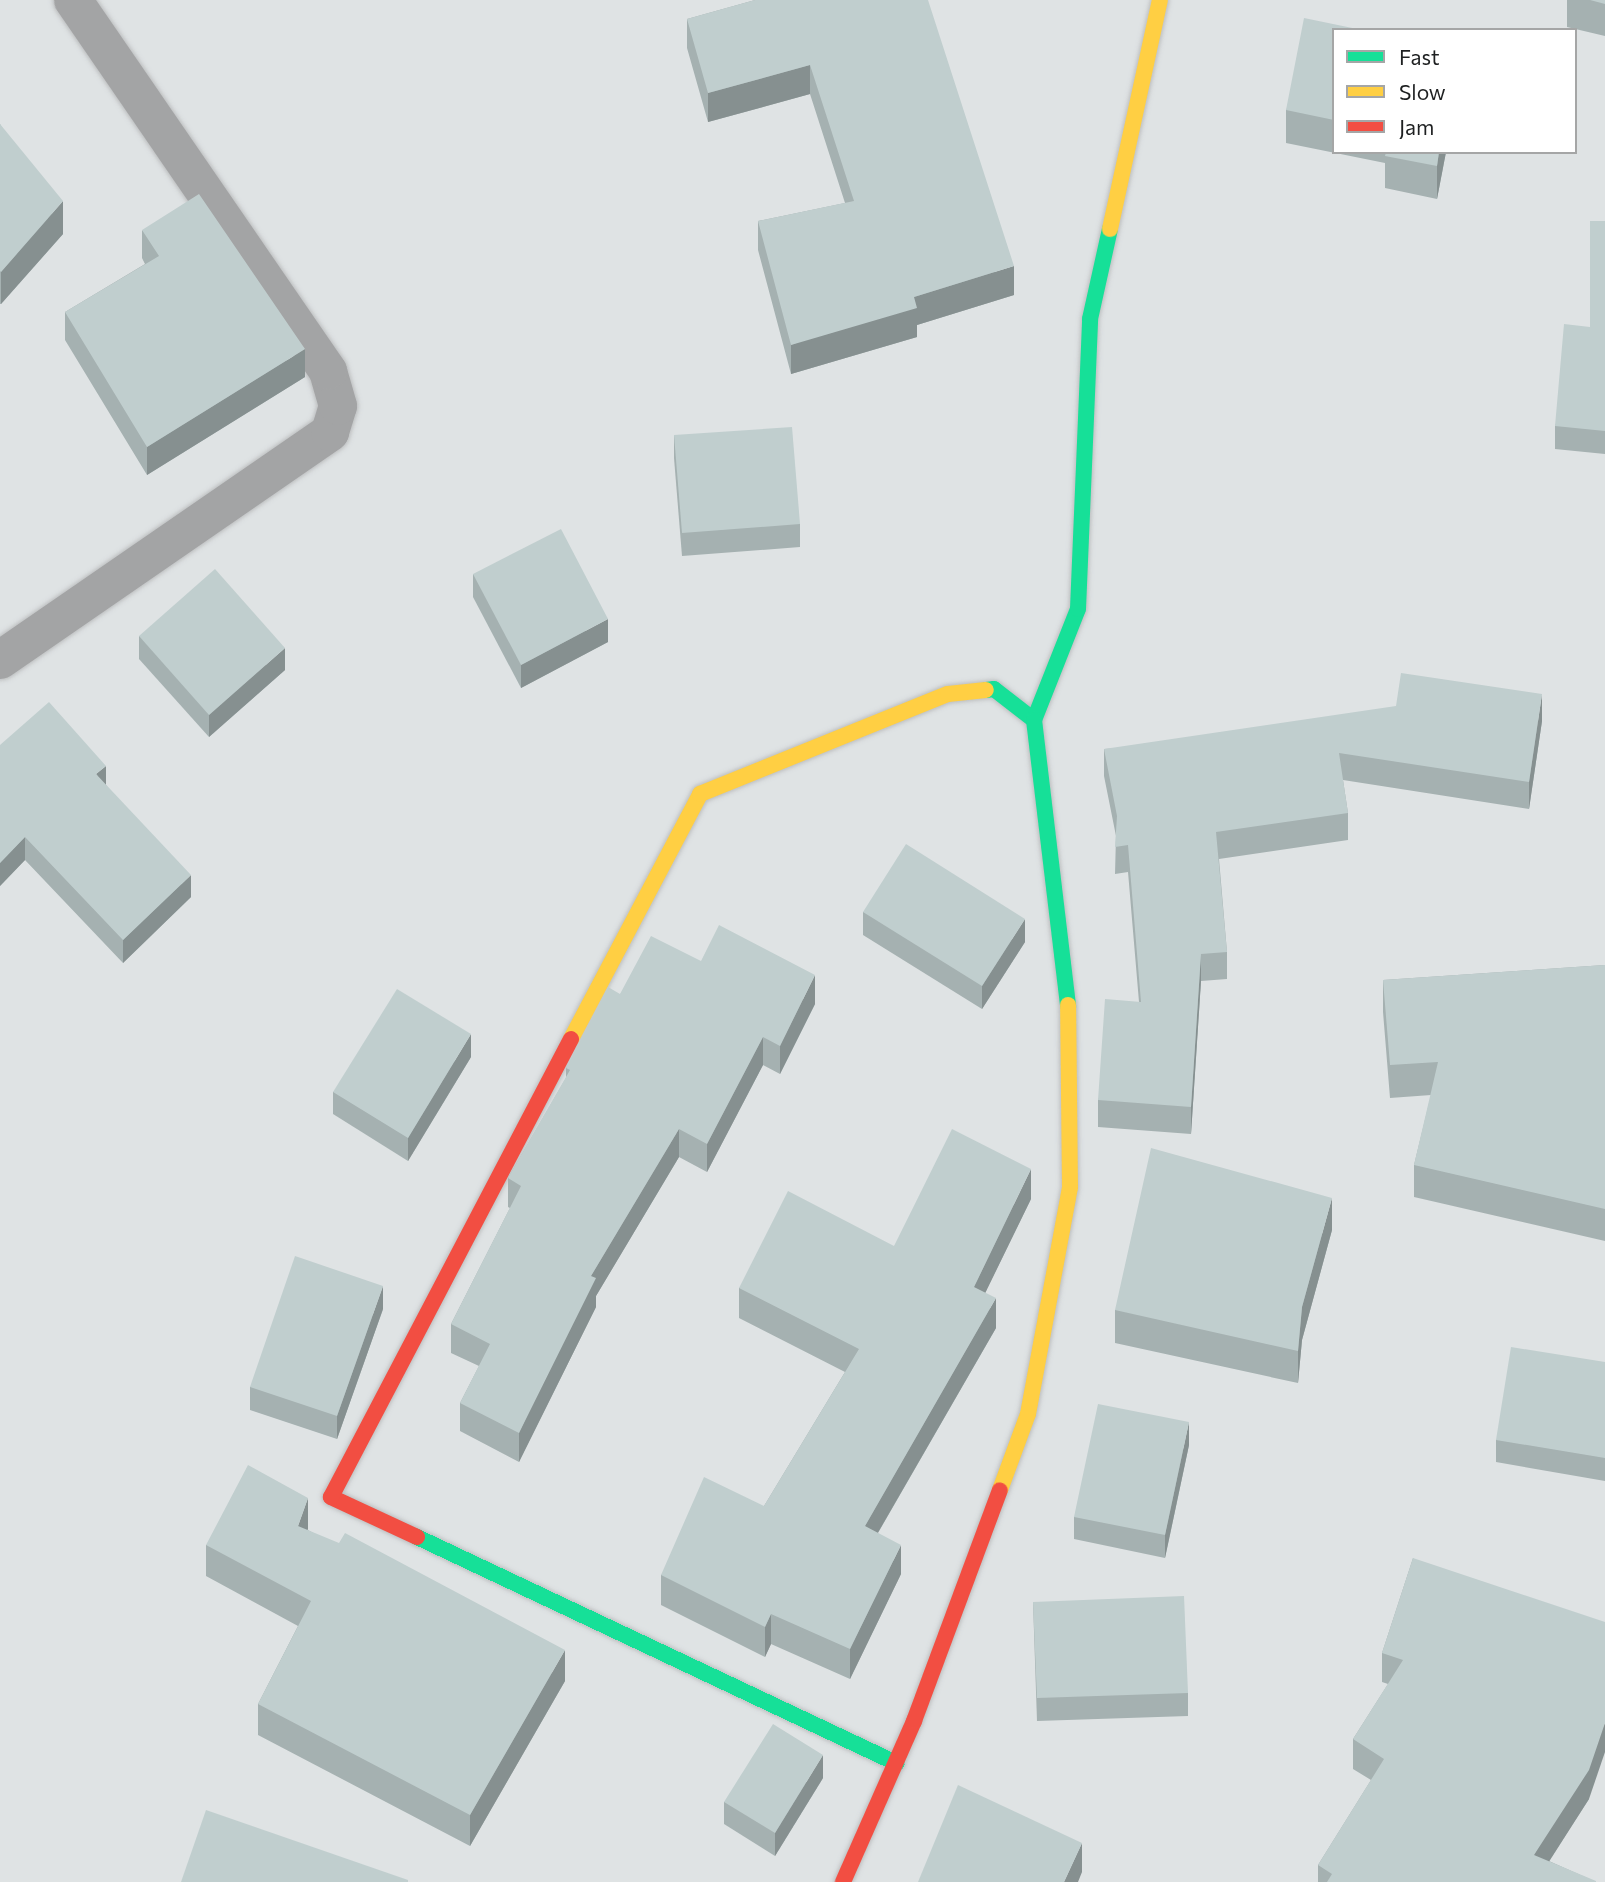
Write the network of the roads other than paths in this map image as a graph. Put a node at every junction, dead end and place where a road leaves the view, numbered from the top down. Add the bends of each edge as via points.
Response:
1 (73, 0) edge
2 (1160, 0) edge
3 (0, 660) edge
4 (1034, 720) junction
5 (896, 1763) junction
6 (843, 1882) edge

1 - 3 street via 328,371 338,406 330,432
2 - 4 street via 1090,319 1078,609
4 - 5 street via 1066,959 1070,1187 1028,1414
4 - 5 street via 994,689 948,694 700,794 331,1497
5 - 6 street

